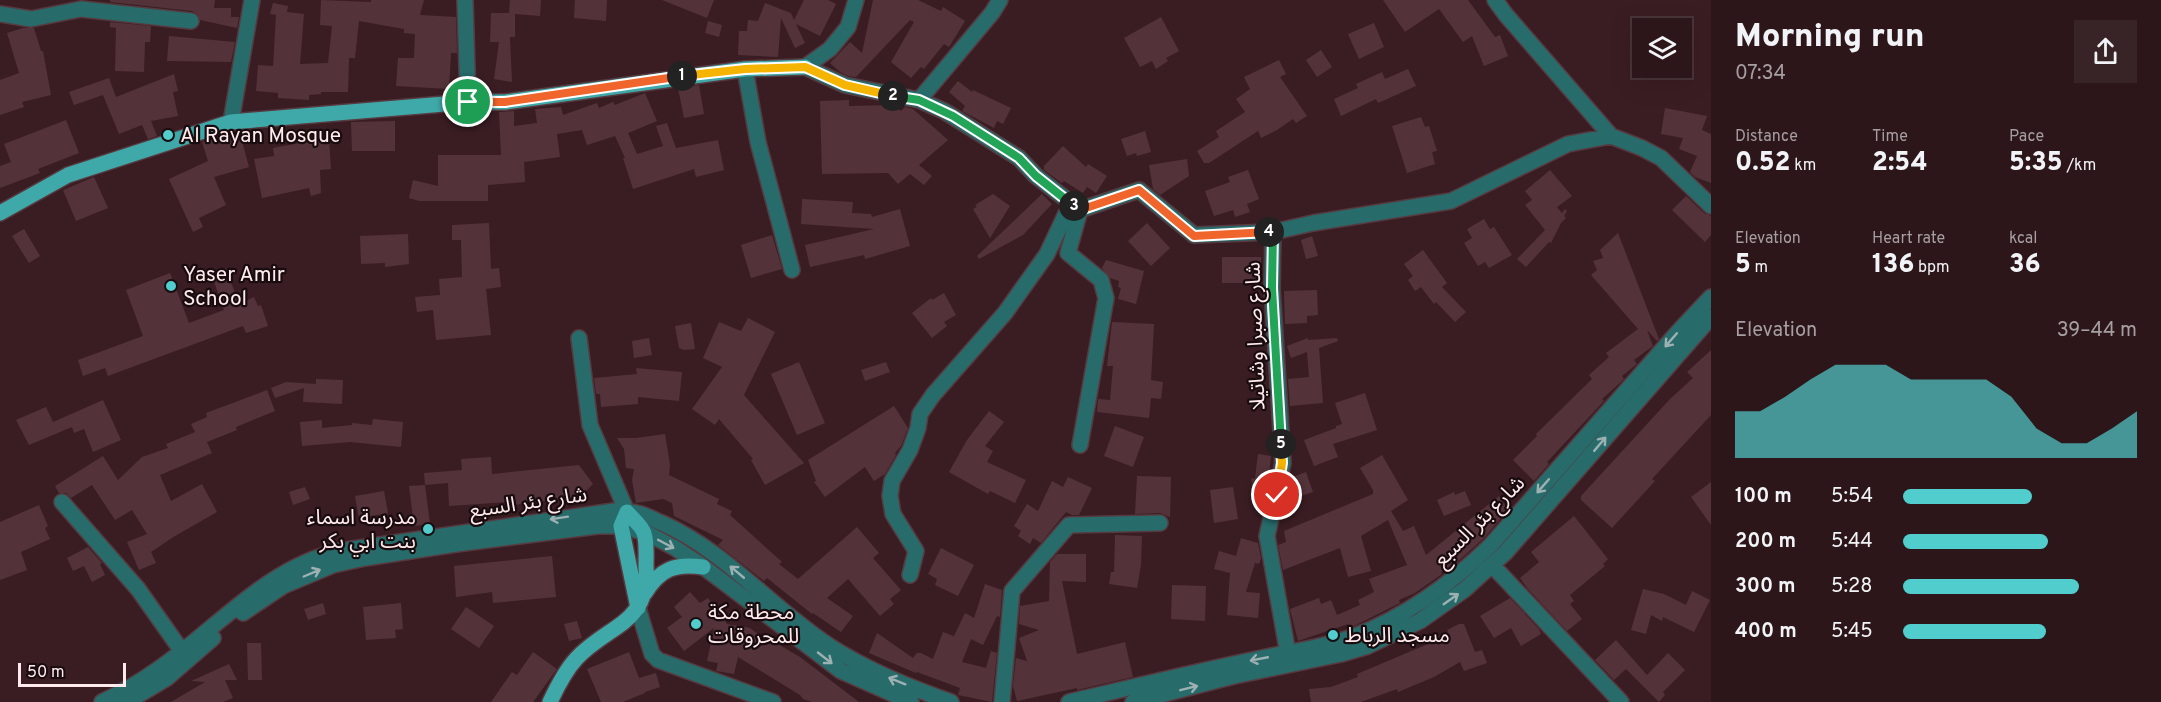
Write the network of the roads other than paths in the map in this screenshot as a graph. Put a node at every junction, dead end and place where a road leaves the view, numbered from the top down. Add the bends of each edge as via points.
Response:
1 (252, 0) edge
2 (465, 0) edge
3 (856, 0) edge
4 (1000, 0) edge
5 (1495, 0) edge
6 (0, 14) edge
7 (191, 21) dead end
8 (805, 67) junction
9 (745, 69) junction
10 (919, 100) junction
11 (468, 102) junction
12 (231, 122) junction
13 (1611, 136) junction
14 (1711, 206) edge
15 (1075, 207) junction
16 (0, 213) edge
17 (1273, 232) junction
18 (792, 270) dead end
19 (1710, 297) edge
20 (1711, 317) edge
21 (579, 338) dead end
22 (1080, 445) dead end
23 (62, 502) dead end
24 (624, 519) junction
25 (1160, 523) dead end
26 (644, 532) junction
27 (1492, 566) junction
28 (703, 567) junction
29 (910, 576) dead end
30 (645, 592) junction
31 (638, 608) junction
32 (1288, 654) junction
33 (184, 655) junction
34 (102, 702) edge
35 (127, 702) edge
36 (550, 702) edge
37 (773, 702) edge
38 (911, 702) edge
39 (951, 702) edge
40 (1002, 702) edge
41 (1069, 702) edge
42 (1132, 702) edge
43 (1621, 702) edge

1 - 12 street
2 - 11 street
3 - 8 street via 848,27 830,49
4 - 10 street
5 - 13 street
6 - 7 street via 31,19 81,9
8 - 9 main road
8 - 10 street via 845,85
9 - 11 main road via 505,102
9 - 18 street via 758,142
10 - 15 street via 953,116 1019,158
11 - 12 main road
12 - 16 main road via 68,175
13 - 14 street via 1661,158
13 - 17 street via 1568,144 1451,201
15 - 17 street, شارع صبرا وشاتيلا via 1139,190 1194,236
15 - 22 street via 1068,253 1101,280 1106,298
15 - 29 street via 1005,313 920,414 914,439 892,481 890,496 893,514 916,551
17 - 32 street, شارع صبرا وشاتيلا via 1272,288 1282,463 1267,536
19 -> 32 street, شارع بئر السبع via 1464,571 1388,621 1354,636
27 -> 20 street, شارع بئر السبع
21 - 24 street via 590,425
23 - 33 street via 138,589
24 - 26 main road
24 - 31 main road
24 - 33 street, شارع بئر السبع via 614,511 579,515 317,556 284,572
39 -> 24 street, شارع بئر السبع via 873,672 830,646 699,543 637,513
25 - 40 street via 1069,525 1012,591
26 -> 28 street
26 - 30 main road
42 -> 27 street, شارع بئر السبع via 1368,646 1420,621
27 - 43 street
28 - 30 main road via 689,565 662,572
28 -> 38 street via 842,671
30 - 31 main road
31 - 36 main road via 627,621 576,659
31 - 37 street via 652,654 658,660
32 -> 41 street, شارع بئر السبع
33 - 34 street, شارع بئر السبع
33 - 35 street, شارع بئر السبع via 167,678

